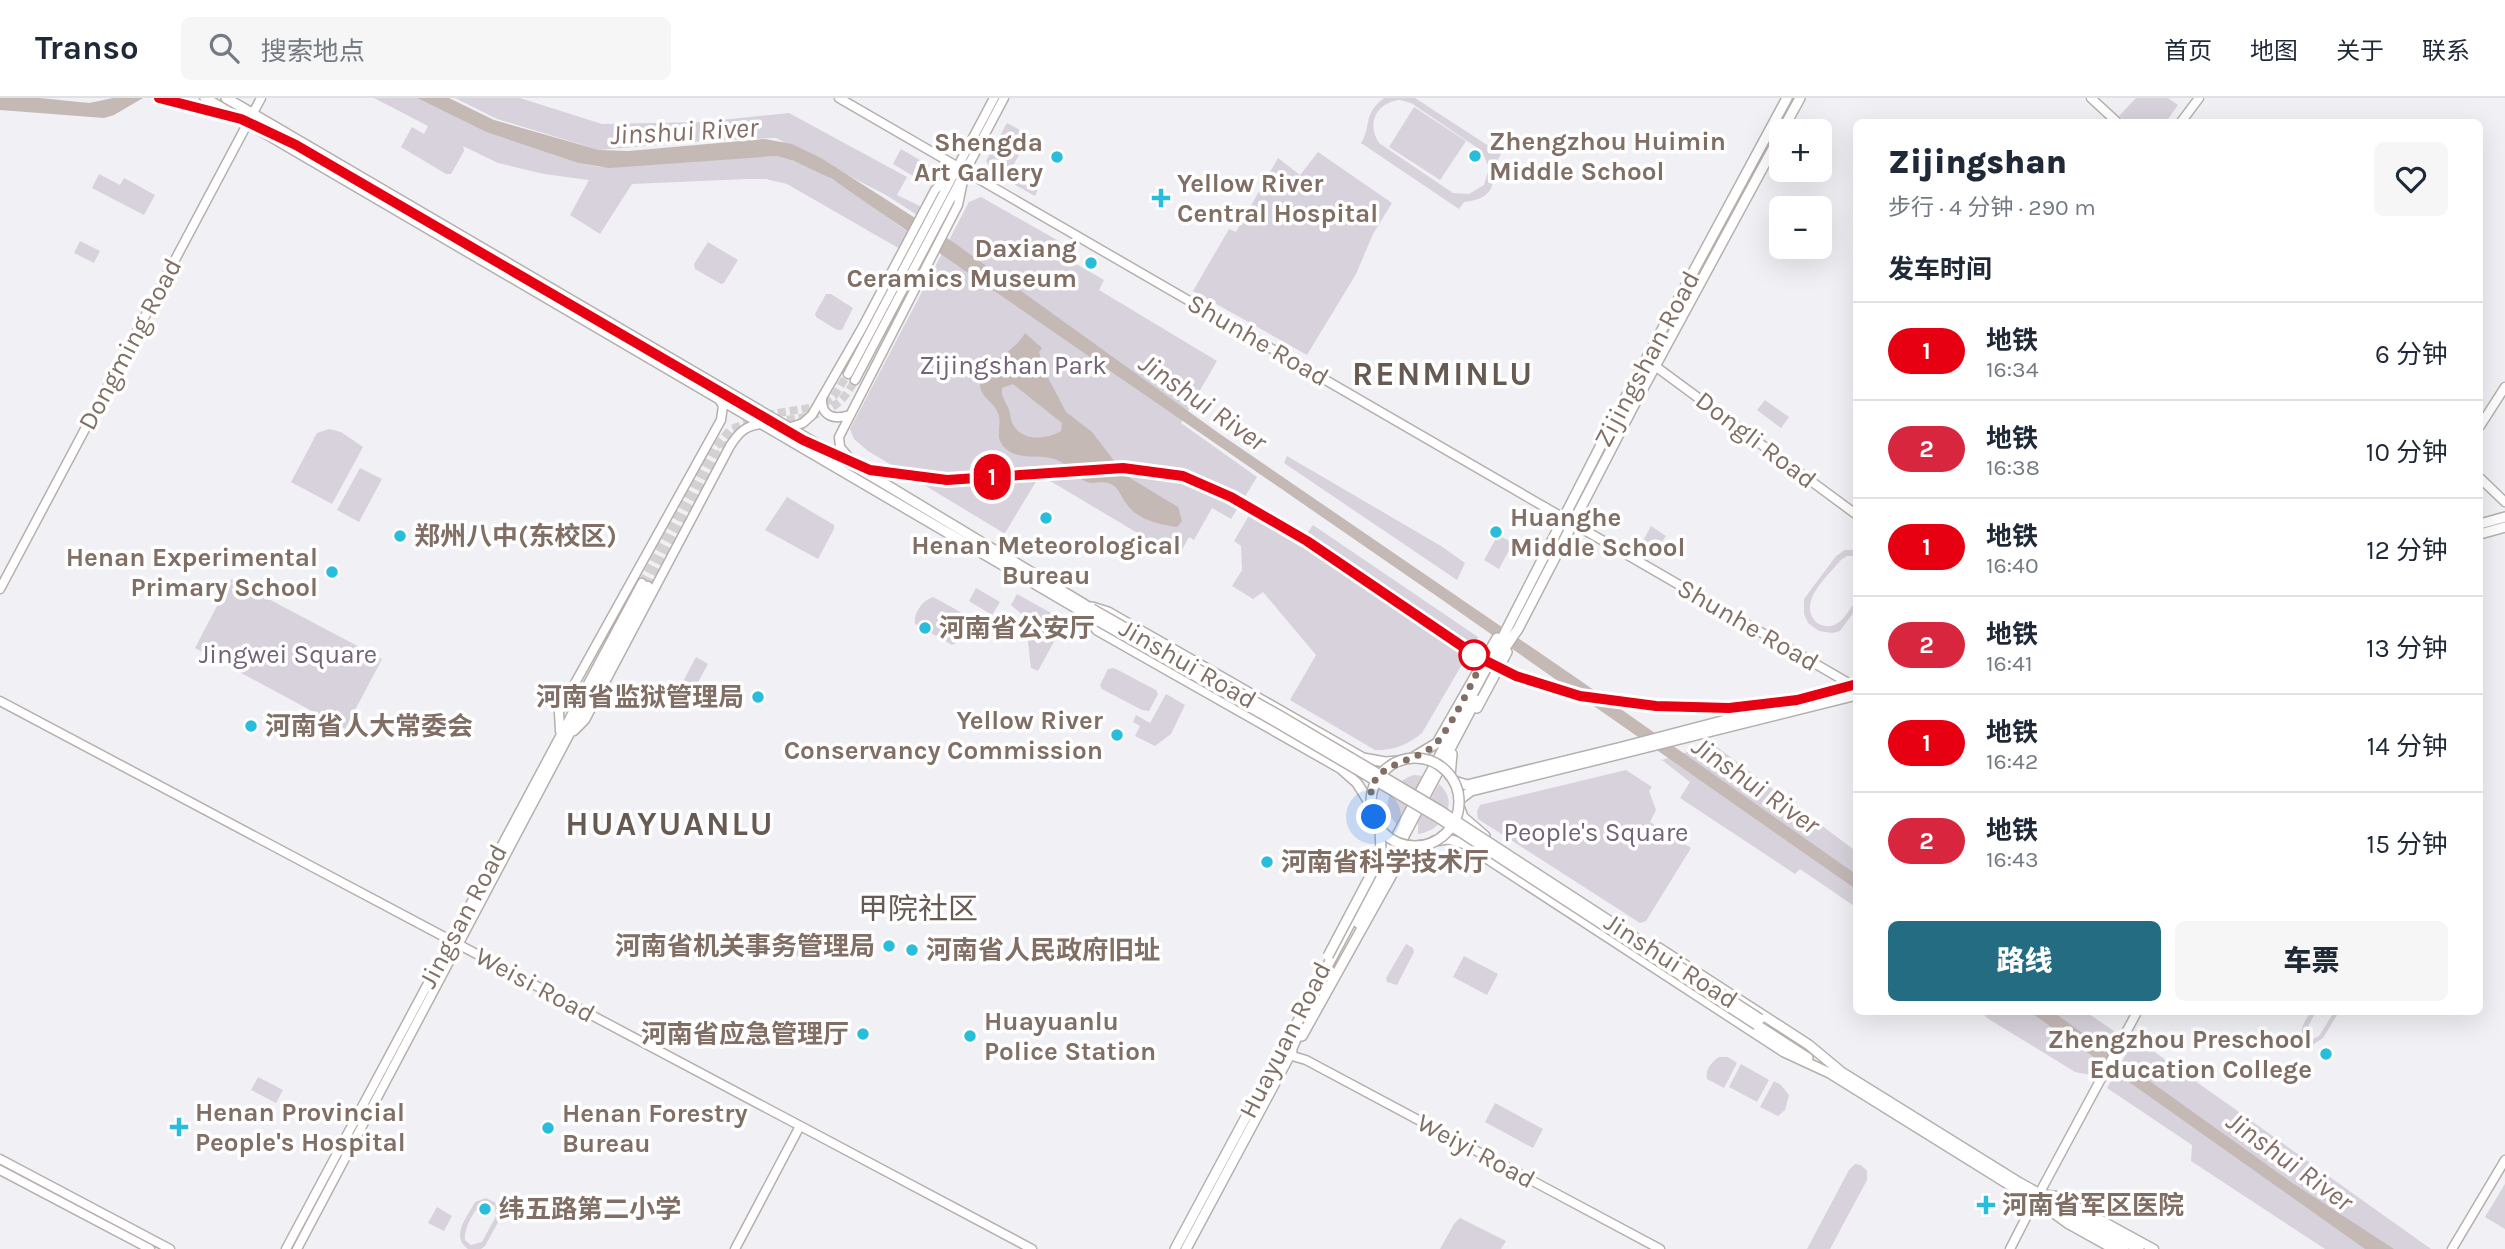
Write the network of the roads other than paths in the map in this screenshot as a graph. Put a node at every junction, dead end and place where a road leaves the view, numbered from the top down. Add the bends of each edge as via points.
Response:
1 (205, 98) edge
2 (226, 98) edge
3 (261, 98) edge
4 (839, 98) edge
5 (994, 98) edge
6 (1004, 98) edge
7 (1787, 98) edge
8 (1800, 98) edge
9 (2091, 98) edge
10 (2199, 98) edge
11 (250, 118) junction
12 (1789, 119) edge
13 (2115, 119) edge
14 (2183, 119) edge
15 (1769, 156) edge
16 (960, 168) junction
17 (930, 219) junction
18 (917, 244) junction
19 (1655, 366) junction
20 (852, 377) tunnel mouth
21 (2505, 387) edge
22 (822, 395) junction
23 (719, 399) junction
24 (850, 415) junction
25 (2483, 421) edge
26 (763, 424) junction
27 (789, 428) junction
28 (859, 469) junction
29 (2483, 481) edge
30 (2505, 502) edge
31 (1853, 512) edge
32 (1564, 517) junction
33 (2505, 517) edge
34 (1573, 522) junction
35 (2483, 523) edge
36 (2505, 527) edge
37 (2483, 533) edge
38 (645, 584) tunnel mouth
39 (0, 589) edge
40 (1087, 610) junction
41 (1498, 651) junction
42 (1853, 687) edge
43 (1853, 690) edge
44 (1853, 690) edge
45 (0, 701) edge
46 (564, 736) junction
47 (1412, 758) junction
48 (1399, 761) junction
49 (1452, 779) junction
50 (1459, 803) junction
51 (1372, 807) junction
52 (1380, 828) junction
53 (1434, 841) junction
54 (1422, 845) junction
55 (454, 942) junction
56 (2135, 1015) edge
57 (1286, 1053) junction
58 (1838, 1073) junction
59 (800, 1126) junction
60 (0, 1159) edge
61 (2505, 1160) edge
62 (2505, 1169) edge
63 (0, 1170) edge
64 (2037, 1197) junction
65 (2080, 1222) junction
66 (150, 1249) edge
67 (170, 1249) edge
68 (286, 1249) edge
69 (297, 1249) edge
70 (735, 1249) edge
71 (1032, 1249) edge
72 (1175, 1249) edge
73 (1186, 1249) edge
74 (1660, 1249) edge
75 (2010, 1249) edge
76 (2113, 1249) edge
77 (2124, 1249) edge
78 (2139, 1249) edge
79 (2154, 1249) edge
80 (2452, 1249) edge
81 (2458, 1249) edge

1 - 11 main road, Jinshui Road
2 - 11 main road, Jinshui Road
3 - 11 street, Dongming Road
4 - 16 street, Shunhe Road
5 - 16 street
6 - 16 street
7 - 32 main road, Zijingshan Road
8 - 12 main road, Zijingshan Road
9 - 13 street
10 - 14 street
11 - 23 main road, Jinshui Road
11 - 27 main road, Jinshui Road
11 - 39 street, Dongming Road
15 - 19 main road, Zijingshan Road
16 - 17 street
16 - 17 street via 935,190
16 - 24 street via 958,205
16 - 32 street, Shunhe Road
17 - 18 street
17 - 18 street
18 - 20 street
18 - 22 street
19 - 31 street, Dongli Road
19 - 34 main road, Zijingshan Road
21 - 25 street
22 - 24 street via 826,414 835,418
22 - 27 street via 807,420
23 - 26 main road, Jinshui Road
23 - 46 street via 721,420 559,712
24 - 28 street via 839,443
26 - 40 main road, Jinshui Road
26 - 46 street via 738,433 585,720
27 - 28 main road, Jinshui Road
28 - 40 main road, Jinshui Road
29 - 30 street
32 - 34 street, Shunhe Road
32 - 41 main road, Zijingshan Road
33 - 35 main road
34 - 41 main road, Zijingshan Road via 1518,628
34 - 42 street, Shunhe Road
36 - 37 main road
38 - 46 street, Jingsan Road
40 - 48 main road, bridge via 1108,612 1363,758
40 - 51 main road via 1097,630 1340,768 1357,782
40 - 58 main road, Jinshui Road, bridge via 1385,777
41 - 47 main road via 1437,743
41 - 49 main road via 1479,704 1453,751
41 - 57 main road
43 - 49 main road via 1467,785
44 - 50 main road via 1684,740 1471,791
45 - 55 street, Weisi Road
46 - 55 street, Jingsan Road
47 - 48 main road, bridge
47 - 49 main road, bridge via 1436,763
48 - 51 main road, bridge via 1376,781
49 - 50 main road, bridge
50 - 53 main road, bridge via 1452,824
50 - 58 main road, bridge via 1463,817 1483,834 1809,1045
51 - 52 main road, bridge
52 - 54 main road, bridge via 1399,842
52 - 57 main road, Huayuan Road, bridge via 1376,865 1292,1022
53 - 54 main road, bridge
53 - 58 main road via 1465,844 1784,1052
54 - 57 main road, Huayuan Road via 1401,860 1313,1020
55 - 59 street, Weisi Road
55 - 68 street, Jingsan Road
55 - 69 street, Jingsan Road
56 - 64 street
57 - 72 main road, Huayuan Road
57 - 73 main road, Huayuan Road
57 - 74 street, Weiyi Road
58 - 64 main road, Jinshui Road
59 - 70 street
59 - 71 street, Weisi Road
60 - 67 street
61 - 80 street
62 - 81 street
63 - 66 street
64 - 65 main road, Jinshui Road
64 - 75 street
64 - 76 street via 2068,1224
64 - 79 street via 2057,1196
65 - 77 main road, Jinshui Road
65 - 78 main road, Jinshui Road

